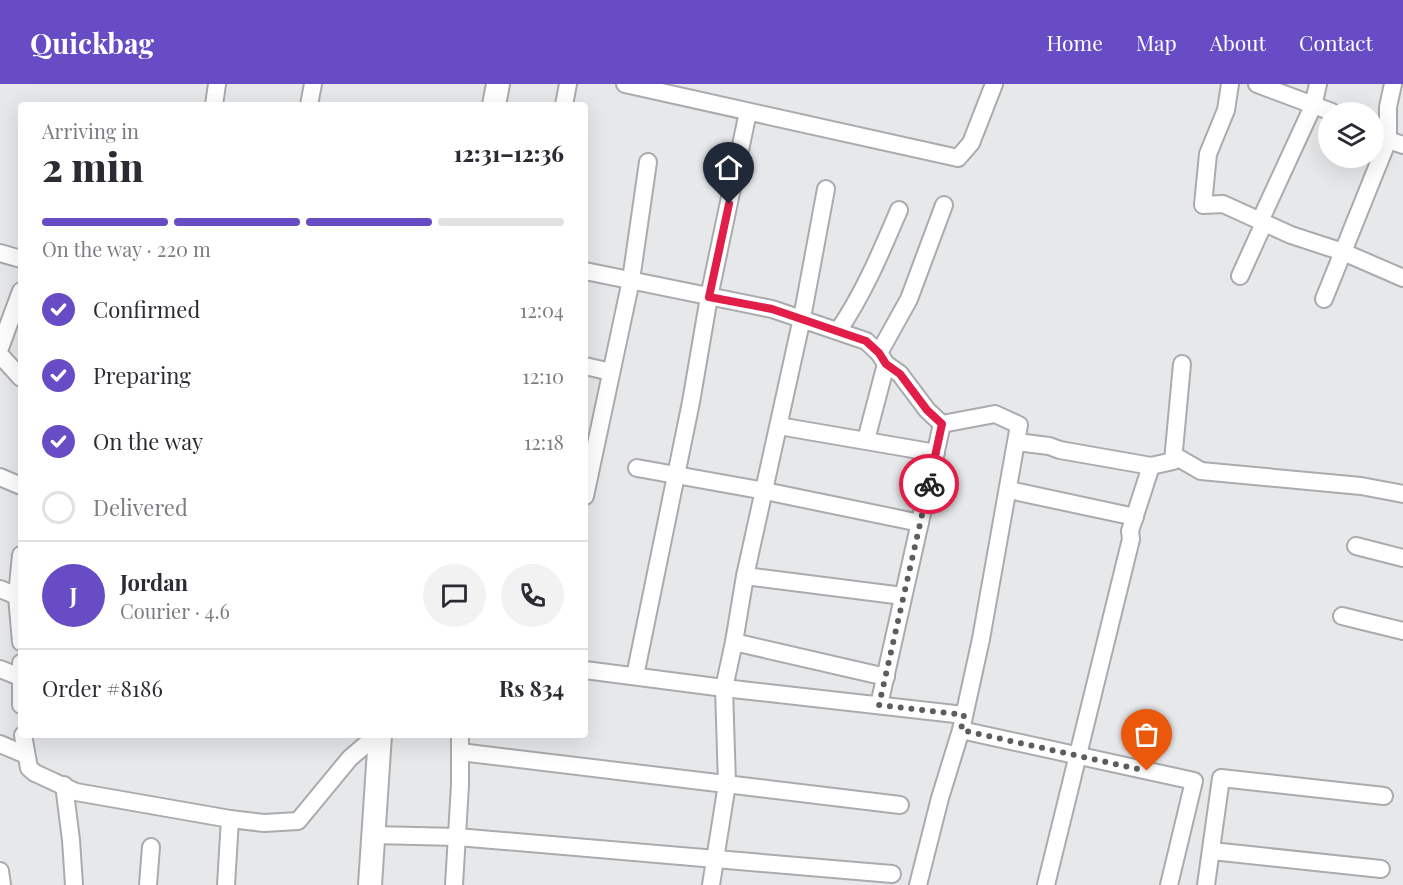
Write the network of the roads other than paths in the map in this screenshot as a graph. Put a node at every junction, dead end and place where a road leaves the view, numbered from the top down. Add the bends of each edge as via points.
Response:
1 (217, 84) edge
2 (313, 84) edge
3 (498, 84) edge
4 (568, 84) edge
5 (625, 84) edge
6 (993, 84) edge
7 (1230, 84) edge
8 (1257, 84) edge
9 (1318, 84) edge
10 (1393, 84) edge
11 (214, 102) edge
12 (310, 102) edge
13 (495, 102) edge
14 (565, 102) edge
15 (1313, 106) junction
16 (1318, 108) edge
17 (748, 112) junction
18 (1388, 139) edge
19 (648, 162) dead end
20 (826, 189) dead end
21 (944, 205) dead end
22 (899, 210) dead end
23 (1262, 222) junction
24 (1343, 252) junction
25 (0, 253) edge
26 (18, 258) edge
27 (588, 272) edge
28 (1240, 276) dead end
29 (1403, 278) edge
30 (631, 280) junction
31 (709, 297) junction
32 (1324, 298) dead end
33 (18, 299) edge
34 (801, 318) junction
35 (838, 331) junction
36 (0, 348) edge
37 (0, 356) edge
38 (883, 358) junction
39 (1182, 364) dead end
40 (588, 367) edge
41 (611, 372) junction
42 (18, 375) edge
43 (942, 424) junction
44 (779, 426) junction
45 (866, 440) junction
46 (1017, 442) junction
47 (936, 453) junction
48 (1175, 456) junction
49 (589, 457) edge
50 (1151, 466) junction
51 (637, 468) dead end
52 (676, 476) junction
53 (0, 477) edge
54 (18, 485) edge
55 (1009, 490) junction
56 (765, 491) junction
57 (1403, 494) edge
58 (1135, 517) junction
59 (920, 523) junction
60 (1356, 546) dead end
61 (1403, 558) edge
62 (745, 576) junction
63 (18, 586) edge
64 (0, 589) edge
65 (17, 596) junction
66 (903, 596) junction
67 (18, 608) edge
68 (1342, 616) dead end
69 (1403, 631) edge
70 (734, 642) junction
71 (0, 669) edge
72 (588, 670) edge
73 (18, 676) edge
74 (635, 676) junction
75 (886, 676) junction
76 (724, 688) junction
77 (879, 705) junction
78 (963, 722) junction
79 (23, 738) edge
80 (374, 738) edge
81 (378, 738) edge
82 (460, 743) edge
83 (0, 744) edge
84 (26, 755) junction
85 (1077, 755) junction
86 (727, 784) junction
87 (64, 785) junction
88 (1384, 796) dead end
89 (900, 805) dead end
90 (230, 819) junction
91 (373, 835) junction
92 (457, 837) junction
93 (151, 847) dead end
94 (1212, 851) junction
95 (716, 859) junction
96 (1381, 869) dead end
97 (0, 871) edge
98 (892, 874) dead end
99 (1174, 884) edge
100 (2, 885) edge
101 (74, 885) edge
102 (148, 885) edge
103 (226, 885) edge
104 (370, 885) edge
105 (454, 885) edge
106 (711, 885) edge
107 (918, 885) edge
108 (1046, 885) edge
109 (1206, 885) edge

1 - 11 street
2 - 12 street
3 - 13 street
4 - 14 street
5 - 17 street
6 - 17 street via 971,142 958,158
7 - 23 street via 1226,110 1208,154 1203,205 1223,204
8 - 15 street
9 - 15 street
10 - 18 street
15 - 16 street
15 - 23 street
17 - 31 street
18 - 24 street
19 - 30 street
20 - 34 street
21 - 38 street
22 - 35 street via 872,276
23 - 24 street
23 - 28 street
24 - 29 street
24 - 32 street
25 - 26 street
27 - 30 street
30 - 31 street
30 - 41 street
31 - 34 street
31 - 52 street
33 - 36 street
34 - 35 street
34 - 44 street
35 - 38 street via 866,341
37 - 42 street
38 - 43 street
38 - 45 street
39 - 48 street
40 - 41 street
41 - 49 street
43 - 46 street via 994,414 1019,425
43 - 47 street
44 - 45 street
44 - 56 street
45 - 47 street
46 - 50 street
46 - 55 street
47 - 59 street
48 - 50 street via 1173,461
48 - 57 street via 1201,471 1361,486
50 - 58 street
51 - 52 street
52 - 56 street
52 - 74 street
53 - 54 street
55 - 58 street
55 - 78 street
56 - 59 street
56 - 62 street
58 - 85 street
59 - 66 street
60 - 61 street
62 - 66 street
62 - 70 street
63 - 65 street
64 - 65 street
65 - 67 street
66 - 75 street
68 - 69 street
70 - 75 street
70 - 76 street
71 - 73 street
72 - 74 street
74 - 76 street
75 - 77 street
76 - 77 street
76 - 86 street
77 - 78 street
78 - 85 street
78 - 107 street
79 - 84 street
80 - 90 street via 350,758 298,821
81 - 91 street
82 - 86 street
82 - 92 street
83 - 84 street
84 - 87 street via 29,768 35,773
85 - 99 street via 1194,782
85 - 108 street
86 - 89 street
86 - 95 street
87 - 90 street via 76,792
87 - 101 street
88 - 94 street via 1221,778
90 - 103 street
91 - 92 street
91 - 104 street
92 - 95 street
92 - 105 street
93 - 102 street
94 - 96 street
94 - 109 street
95 - 98 street
95 - 106 street
97 - 100 street

